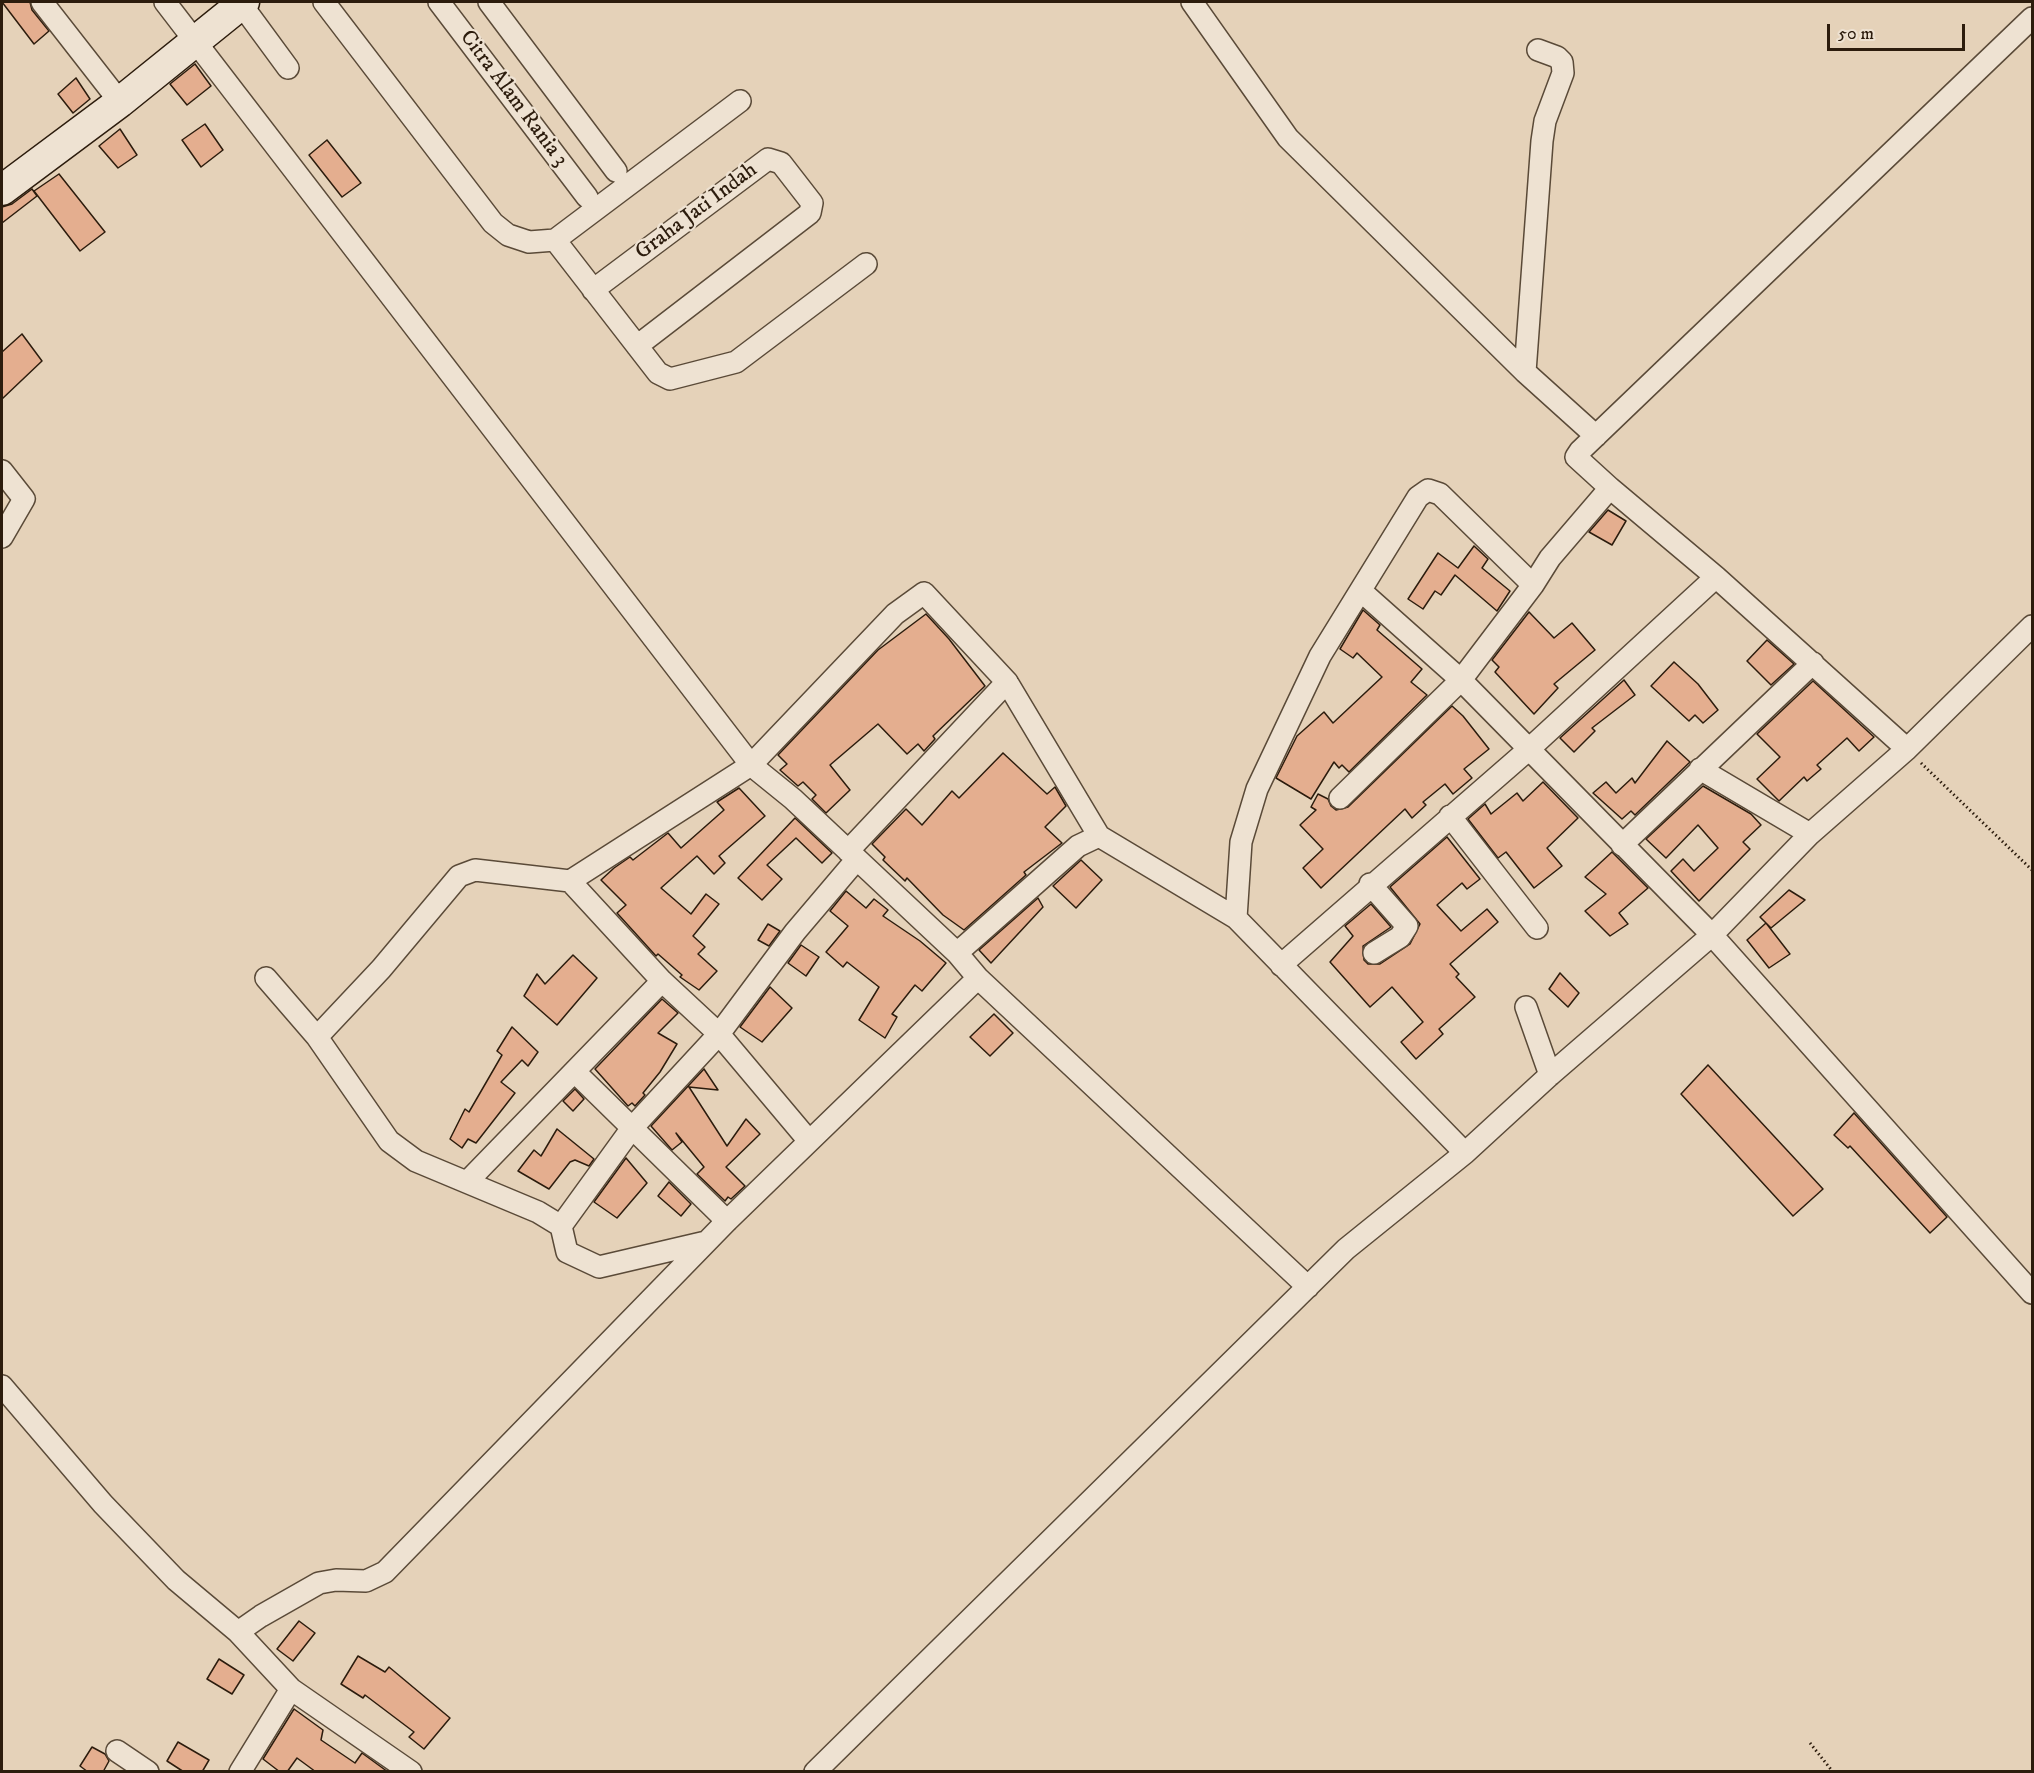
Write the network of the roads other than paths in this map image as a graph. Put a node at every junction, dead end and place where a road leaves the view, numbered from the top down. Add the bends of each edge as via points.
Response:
1 (42, 2) edge
2 (165, 2) edge
3 (324, 2) edge
4 (439, 2) edge
5 (489, 2) edge
6 (1192, 2) edge
7 (242, 3) edge
8 (2032, 18) edge
9 (194, 40) junction
10 (1538, 50) dead end
11 (288, 68) dead end
12 (740, 100) dead end
13 (120, 102) junction
14 (616, 171) dead end
15 (2, 190) edge
16 (587, 198) dead end
17 (555, 240) junction
18 (866, 264) dead end
19 (593, 290) junction
20 (637, 346) junction
21 (1525, 372) junction
22 (1596, 436) junction
23 (2, 471) edge
24 (1610, 488) junction
25 (2, 537) edge
26 (1716, 577) junction
27 (1533, 585) junction
28 (1360, 591) junction
29 (2032, 626) edge
30 (1813, 663) junction
31 (1461, 680) junction
32 (1007, 682) junction
33 (1907, 749) junction
34 (1528, 750) junction
35 (751, 765) junction
36 (1700, 769) junction
37 (1340, 798) dead end
38 (1450, 816) junction
39 (1810, 834) junction
40 (1099, 836) junction
41 (1622, 845) junction
42 (853, 855) junction
43 (570, 881) junction
44 (1370, 884) junction
45 (1236, 918) junction
46 (1537, 928) dead end
47 (1712, 935) junction
48 (957, 953) junction
49 (1374, 953) dead end
50 (1281, 965) junction
51 (266, 978) dead end
52 (978, 978) junction
53 (662, 981) junction
54 (1526, 1007) dead end
55 (719, 1034) junction
56 (317, 1036) junction
57 (575, 1072) junction
58 (1550, 1075) junction
59 (632, 1128) junction
60 (809, 1141) junction
61 (1465, 1153) junction
62 (468, 1181) junction
63 (727, 1221) junction
64 (561, 1226) junction
65 (706, 1242) junction
66 (1308, 1287) junction
67 (2032, 1293) edge
68 (2, 1386) edge
69 (238, 1632) junction
70 (291, 1689) junction
71 (117, 1751) dead end
72 (148, 1772) edge
73 (240, 1772) edge
74 (411, 1772) edge
75 (815, 1772) edge

1 - 13 street
2 - 9 street
3 - 17 street via 493,222 508,236 529,242
4 - 16 street, Citra Alam Rania 3
5 - 14 street, Citra Alam Rania 3
6 - 21 street via 1288,138
7 - 9 street
7 - 11 street
8 - 22 street
9 - 13 street
9 - 35 street
10 - 21 street via 1557,57 1563,73 1545,121 1542,141
12 - 17 street
13 - 15 street
17 - 19 street
18 - 20 street via 736,362 670,379 658,374
19 - 20 street
19 - 20 street, Graha Jati Indah via 768,159 777,160 812,202 810,213
21 - 22 street
22 - 24 street via 1576,457
23 - 25 street via 24,499
24 - 26 street
24 - 27 street via 1550,558
26 - 30 street
26 - 34 street
27 - 28 street via 1440,494 1428,490 1418,497
27 - 31 street
28 - 31 street
28 - 45 street via 1320,656 1257,789 1240,842
29 - 33 street
30 - 33 street
30 - 36 street
31 - 34 street
31 - 37 street
32 - 35 street via 924,593 896,614
32 - 40 street
32 - 42 street
33 - 39 street
34 - 38 street
34 - 41 street
35 - 42 street
35 - 43 street
36 - 39 street
36 - 41 street
38 - 44 street
38 - 46 street
39 - 47 street
40 - 45 street
40 - 48 street via 1078,846
41 - 47 street
42 - 48 street
42 - 55 street
43 - 53 street
43 - 56 street via 475,870 459,876 381,969
44 - 49 street via 1407,926 1400,937
44 - 50 street
45 - 50 street
47 - 58 street
47 - 67 street
48 - 52 street
50 - 61 street
51 - 56 street
52 - 60 street
52 - 66 street
53 - 55 street
53 - 57 street
54 - 58 street
55 - 59 street
55 - 60 street
56 - 62 street via 389,1141 416,1161
57 - 59 street
57 - 62 street
58 - 61 street
59 - 63 street
59 - 64 street
60 - 63 street
61 - 66 street via 1346,1249
62 - 64 street
63 - 65 street
64 - 65 street via 567,1252 599,1267
65 - 69 street via 385,1572 366,1581 319,1583
66 - 75 street
68 - 69 street via 103,1504 176,1580
69 - 70 street
70 - 73 street
70 - 74 street
71 - 72 street

